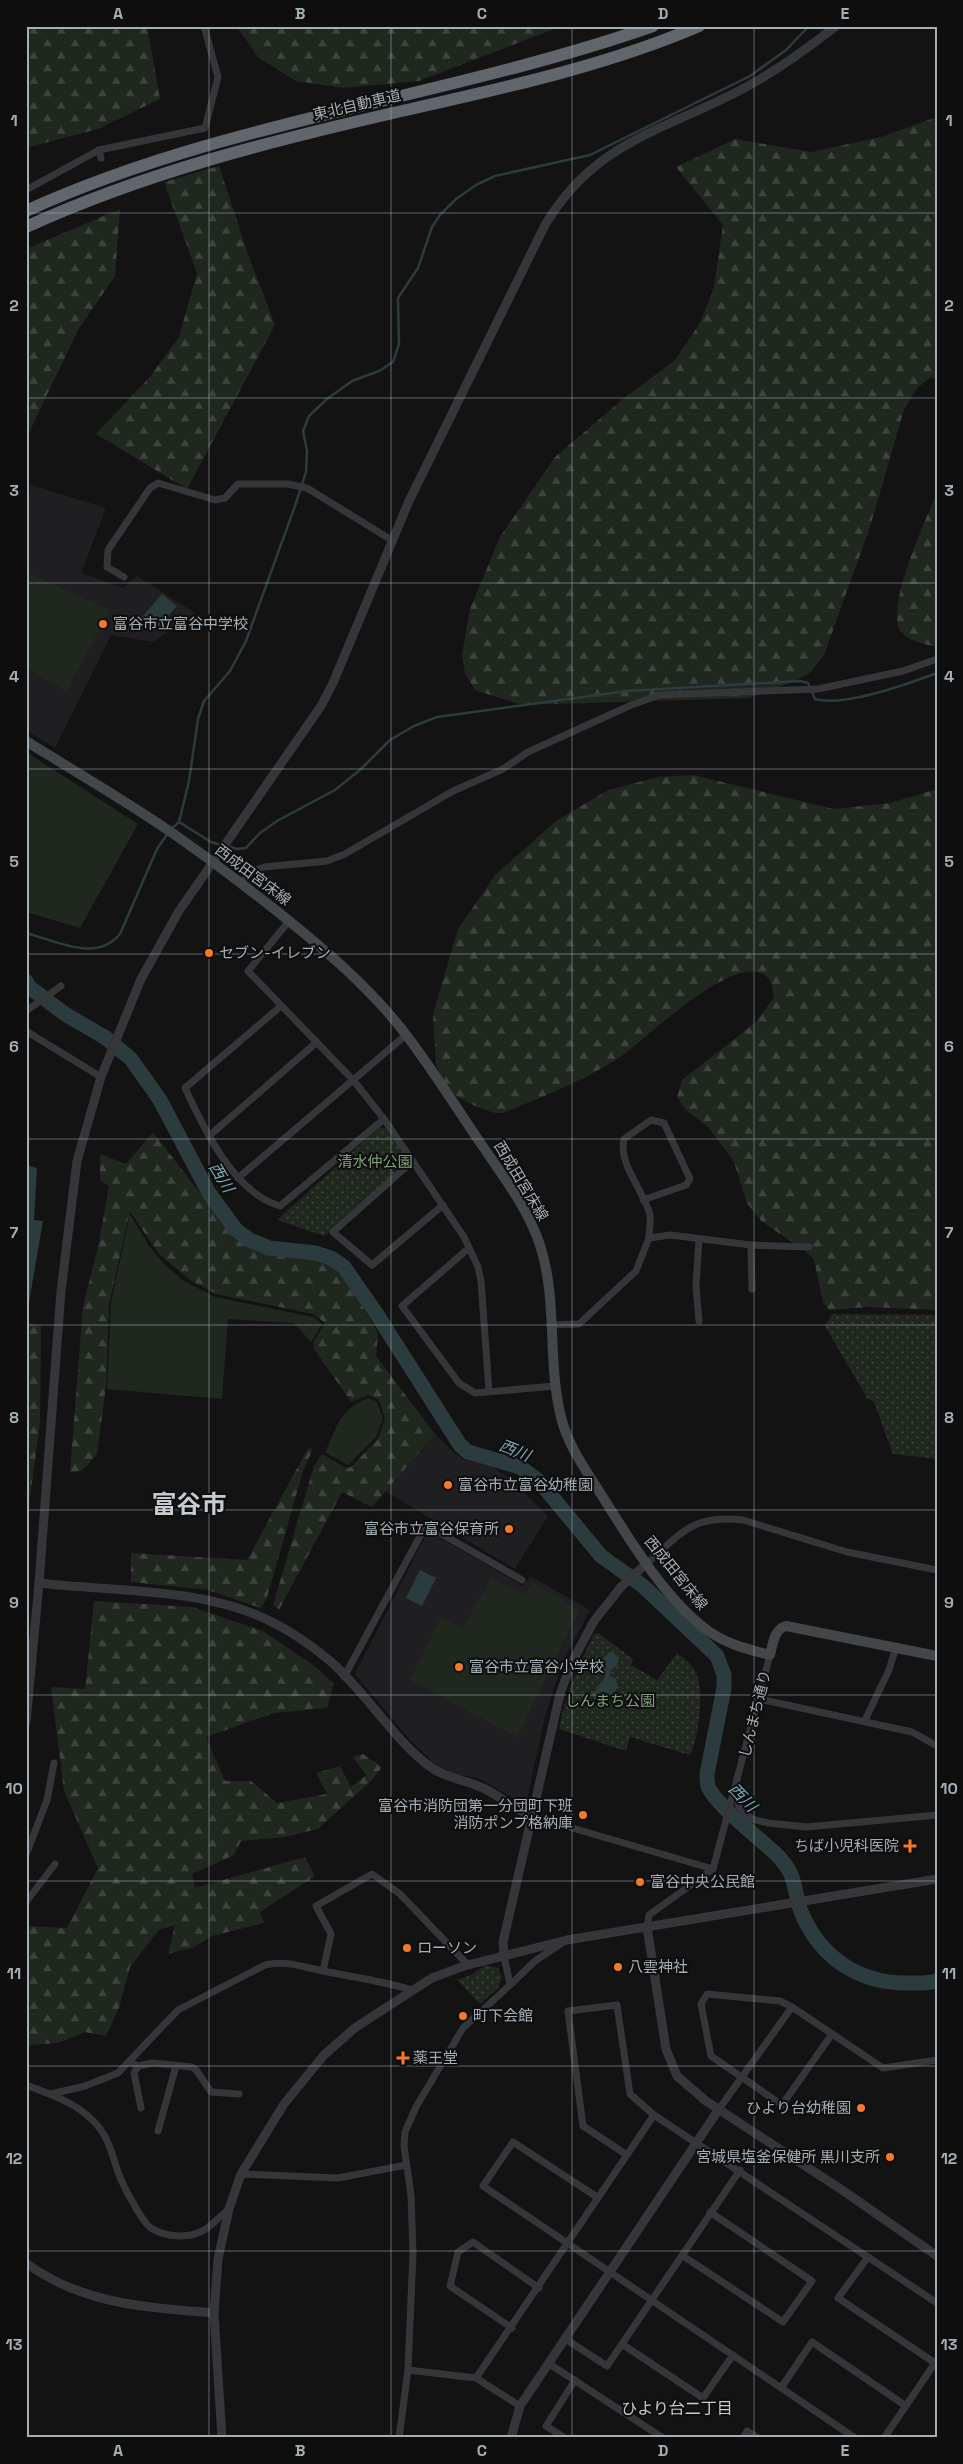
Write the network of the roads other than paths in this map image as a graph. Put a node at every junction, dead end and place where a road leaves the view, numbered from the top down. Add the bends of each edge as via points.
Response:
1 (204, 26) edge
2 (654, 26) edge
3 (699, 26) edge
4 (836, 26) edge
5 (99, 150) junction
6 (101, 158) dead end
7 (26, 190) edge
8 (26, 211) edge
9 (26, 227) edge
10 (393, 541) junction
11 (124, 577) dead end
12 (937, 659) edge
13 (26, 741) edge
14 (212, 861) junction
15 (241, 883) junction
16 (289, 921) junction
17 (61, 986) dead end
18 (281, 1006) junction
19 (26, 1011) edge
20 (26, 1031) edge
21 (406, 1035) junction
22 (318, 1042) junction
23 (100, 1077) junction
24 (354, 1081) junction
25 (384, 1119) junction
26 (208, 1136) junction
27 (412, 1161) junction
28 (238, 1178) junction
29 (643, 1200) junction
30 (443, 1205) junction
31 (649, 1238) junction
32 (699, 1240) junction
33 (752, 1245) junction
34 (809, 1246) dead end
35 (469, 1248) junction
36 (752, 1289) dead end
37 (699, 1321) dead end
38 (552, 1325) junction
39 (555, 1386) junction
40 (490, 1391) junction
41 (642, 1567) junction
42 (937, 1570) edge
43 (522, 1580) dead end
44 (39, 1583) junction
45 (896, 1647) junction
46 (770, 1655) junction
47 (937, 1656) edge
48 (344, 1677) junction
49 (759, 1699) junction
50 (865, 1720) junction
51 (26, 1722) edge
52 (937, 1746) edge
53 (54, 1763) dead end
54 (733, 1799) junction
55 (937, 1815) edge
56 (531, 1816) junction
57 (26, 1855) edge
58 (55, 1864) dead end
59 (713, 1869) junction
60 (937, 1880) edge
61 (26, 1902) edge
62 (647, 1927) junction
63 (567, 1940) junction
64 (504, 1956) junction
65 (468, 1965) junction
66 (323, 1971) junction
67 (510, 1985) junction
68 (412, 1990) junction
69 (792, 2007) junction
70 (832, 2034) junction
71 (937, 2060) edge
72 (129, 2062) junction
73 (138, 2066) junction
74 (176, 2066) junction
75 (742, 2077) junction
76 (26, 2085) edge
77 (51, 2094) junction
78 (239, 2094) dead end
79 (141, 2108) dead end
80 (719, 2109) junction
81 (654, 2115) junction
82 (158, 2131) dead end
83 (696, 2142) junction
84 (626, 2155) junction
85 (406, 2165) junction
86 (740, 2170) junction
87 (241, 2174) junction
88 (597, 2197) junction
89 (229, 2209) junction
90 (710, 2212) junction
91 (567, 2243) junction
92 (683, 2256) junction
93 (868, 2256) junction
94 (937, 2256) edge
95 (26, 2263) edge
96 (608, 2272) junction
97 (539, 2288) junction
98 (651, 2300) junction
99 (937, 2303) edge
100 (214, 2313) junction
101 (512, 2328) junction
102 (564, 2338) junction
103 (622, 2344) junction
104 (733, 2354) junction
105 (936, 2362) edge
106 (548, 2363) junction
107 (408, 2370) junction
108 (476, 2378) junction
109 (574, 2380) junction
110 (781, 2388) junction
111 (520, 2406) junction
112 (906, 2406) junction
113 (222, 2438) edge
114 (400, 2438) edge
115 (511, 2438) edge
116 (565, 2438) edge
117 (663, 2438) edge
118 (743, 2438) edge
119 (758, 2438) edge
120 (855, 2438) edge
121 (884, 2438) edge

1 - 5 street via 218,77 205,128
2 - 8 highway, 東北自動車道 via 557,58 187,150 96,181
3 - 9 highway, 東北自動車道 via 560,72 200,161 136,181
4 - 10 street via 747,86 617,149 570,189 545,225 409,501
5 - 6 street
5 - 7 street
10 - 11 street via 307,488 296,485 238,484 225,498 215,500 158,483 150,488 108,550 107,567
10 - 14 street via 321,706
12 - 15 street via 903,671 818,689 686,693 652,698 528,752 503,769 453,791 345,854 327,861 264,867 252,871
13 - 14 main road, 西成田宮床線
14 - 15 main road, 西成田宮床線
14 - 23 street via 158,946
15 - 16 main road, 西成田宮床線
16 - 18 street via 248,971
16 - 21 main road, 西成田宮床線 via 355,979
17 - 19 street
18 - 22 street
18 - 26 street via 186,1088
20 - 23 street
21 - 24 street
21 - 38 main road, 西成田宮床線 via 529,1218 546,1266
22 - 24 street
22 - 26 street
23 - 44 street via 78,1160 61,1291
24 - 25 street
24 - 28 street
25 - 27 street
25 - 28 street via 280,1206 269,1203
26 - 28 street
27 - 30 street
27 - 30 street via 334,1232 372,1265
29 - 29 street via 621,1149 624,1139 651,1120 664,1123 690,1179 686,1185
29 - 31 street via 650,1216
30 - 35 street
31 - 32 street via 670,1236
31 - 38 street via 636,1271 579,1324
32 - 33 street
32 - 37 street via 696,1286
33 - 34 street
33 - 36 street
35 - 40 street via 478,1267
35 - 40 street via 402,1306 459,1384 475,1393
38 - 39 main road, 西成田宮床線
39 - 40 street
39 - 41 main road, 西成田宮床線 via 561,1418 579,1459
41 - 42 street via 696,1523 727,1518 847,1552
41 - 46 main road, 西成田宮床線 via 706,1630 738,1647
41 - 56 street via 594,1621 571,1664 560,1694
43 - 48 street via 426,1525
44 - 48 street via 198,1598 248,1611 299,1638
44 - 51 street
45 - 46 main road via 786,1626 776,1632
45 - 47 main road
45 - 50 street via 889,1670
46 - 49 street, しんまち通り
48 - 56 street via 404,1743 434,1770 488,1791
49 - 50 street
49 - 54 street, しんまち通り
50 - 52 street via 912,1732
53 - 57 street via 47,1800
54 - 55 street via 737,1797 739,1807 752,1819 806,1827
54 - 59 street, しんまち通り
56 - 59 street
56 - 64 street via 503,1942
58 - 61 street
59 - 62 street via 649,1915
60 - 62 street
62 - 63 street
62 - 80 street via 666,2049 672,2067 683,2083
63 - 64 street
63 - 67 street via 535,1961
64 - 65 street
64 - 67 street
65 - 66 street via 400,1894 372,1874 316,1906 331,1934
65 - 68 street via 432,1978
66 - 68 street
66 - 72 street via 276,1962 265,1965 178,2010 162,2023
67 - 85 street via 463,2028 420,2100 405,2132
68 - 87 street via 356,2027 324,2056 284,2104
69 - 70 street
69 - 75 street
69 - 75 street via 780,2001 707,1994 701,2004 711,2056
70 - 71 street via 883,2068
70 - 75 street via 782,2105
72 - 73 street
72 - 77 street via 118,2073 104,2079
73 - 74 street via 153,2063
73 - 79 street via 134,2073
74 - 78 street via 192,2067 210,2092
74 - 82 street
75 - 80 street
76 - 77 street
77 - 89 street via 80,2110 102,2132 129,2194 150,2227 174,2237 190,2235 205,2230
80 - 83 street
80 - 94 street
81 - 83 street
81 - 84 street
81 - 84 street via 630,2094 616,2005 568,2011 583,2126
83 - 86 street
83 - 96 street
84 - 88 street
85 - 87 street via 338,2178
85 - 107 street via 411,2195 413,2253
86 - 90 street
86 - 93 street
87 - 89 street
88 - 91 street
88 - 91 street via 514,2142 483,2186
89 - 100 street via 218,2259
90 - 92 street
90 - 92 street via 812,2280 783,2322
91 - 96 street
91 - 97 street
92 - 98 street
93 - 99 street
93 - 105 street via 838,2298
95 - 100 street via 78,2293 108,2302
96 - 98 street
96 - 102 street
97 - 101 street
97 - 101 street via 473,2242 458,2252 450,2286
98 - 103 street
98 - 104 street
100 - 113 street
101 - 108 street
102 - 103 street via 608,2366
102 - 106 street
103 - 104 street via 703,2398
104 - 110 street
105 - 112 street
106 - 109 street
106 - 111 street
107 - 108 street
107 - 114 street
108 - 111 street
109 - 116 street via 546,2426
109 - 117 street
110 - 112 street via 812,2342
110 - 120 street
111 - 115 street
112 - 121 street
118 - 119 street via 747,2431

